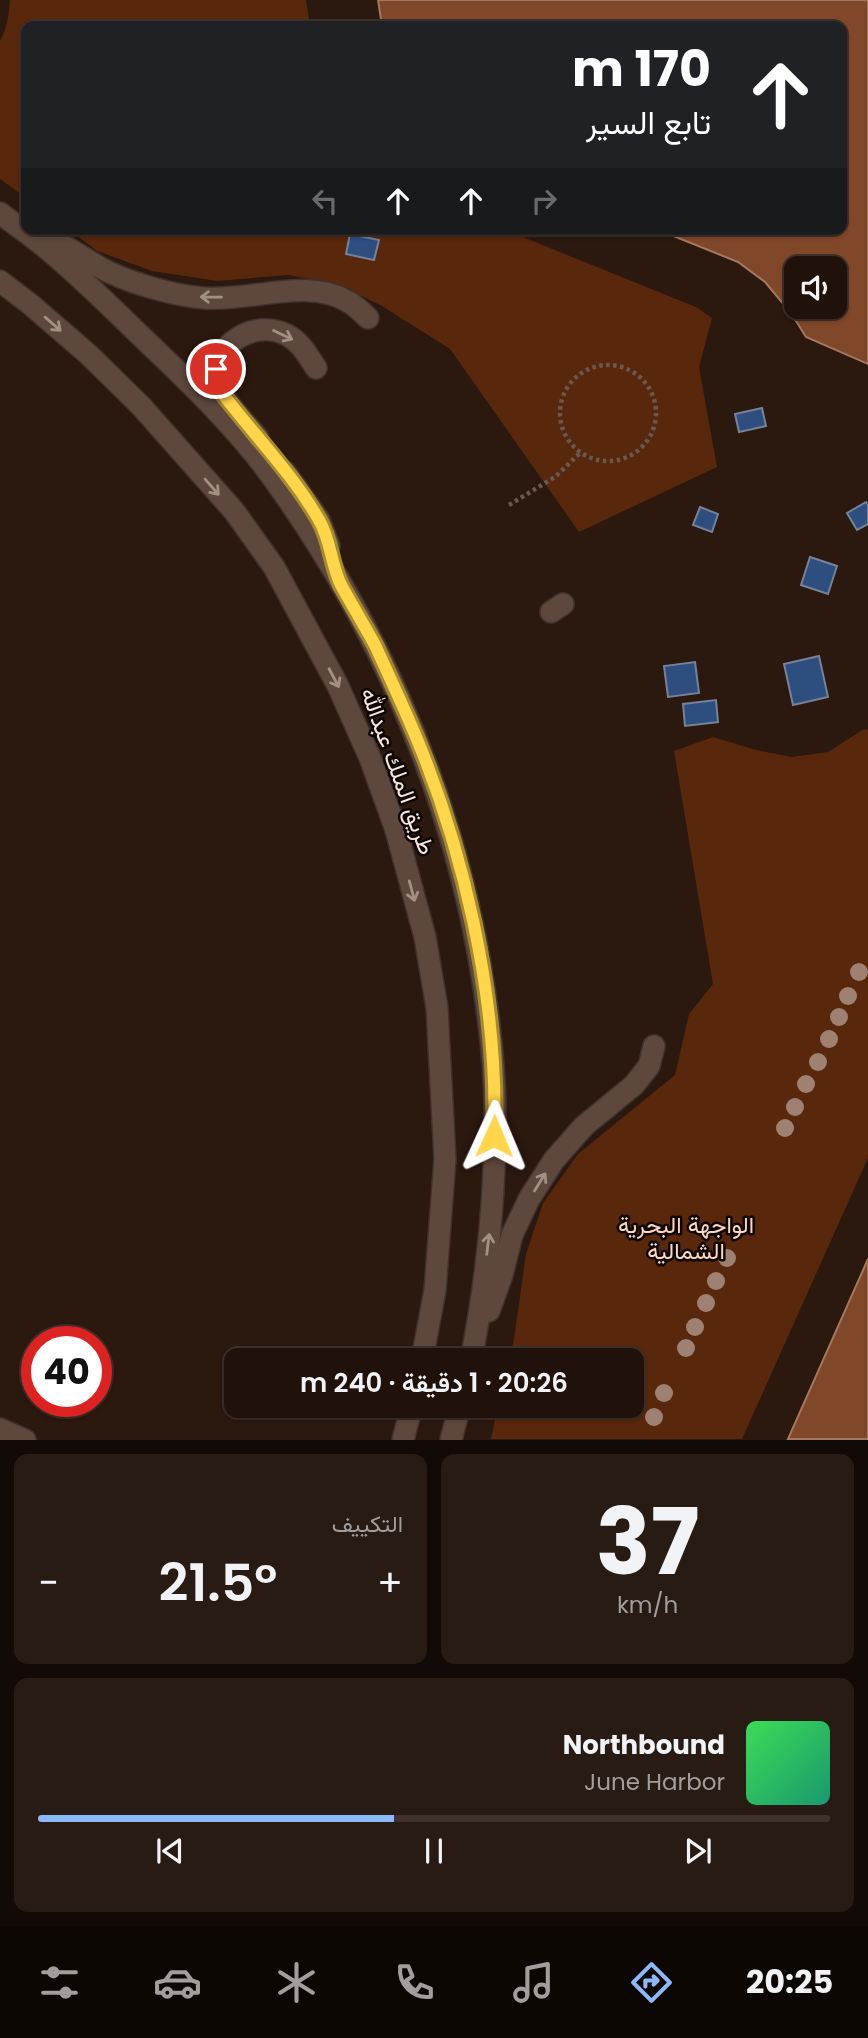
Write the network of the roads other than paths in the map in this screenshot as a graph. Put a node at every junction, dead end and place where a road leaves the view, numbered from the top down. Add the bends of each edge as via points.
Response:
1 (0, 212) edge
2 (21, 222) edge
3 (21, 228) edge
4 (29, 235) edge
5 (46, 235) edge
6 (0, 281) edge
7 (368, 318) dead end
8 (316, 368) dead end
9 (339, 582) junction
10 (654, 1046) dead end
11 (424, 1348) edge
12 (473, 1348) edge
13 (475, 1348) edge
14 (409, 1418) edge
15 (457, 1418) edge
16 (0, 1429) edge
17 (25, 1440) edge
18 (404, 1440) edge
19 (451, 1440) edge

1 - 2 street
1 - 3 street, طريق الملك عبدالله
4 - 9 street, طريق الملك عبدالله via 100,295 205,400 268,472
7 -> 5 street via 348,301 327,292 301,289 204,298 170,292 125,279
6 -> 11 street, طريق الملك عبدالله via 141,406 234,511 274,567 338,686 370,758 396,830 425,937 438,1020 445,1160 435,1290
9 -> 8 street via 319,520 216,385 216,369 231,343 258,330 288,335
12 -> 9 street, طريق الملك عبدالله via 492,1214 495,1110 487,999 444,810 374,644
13 -> 10 street via 529,1199 554,1160 584,1126 634,1085 649,1066
14 - 18 street
15 - 19 street
16 - 17 street

